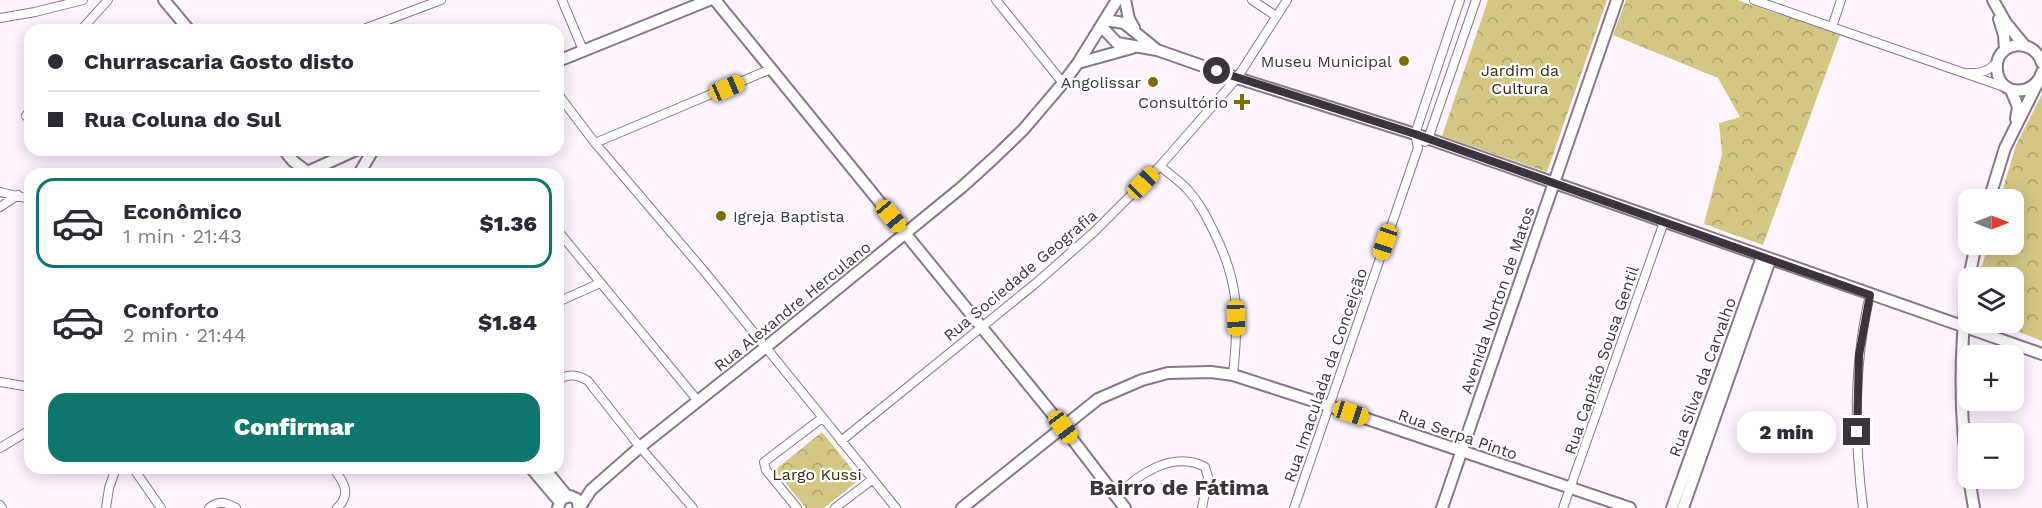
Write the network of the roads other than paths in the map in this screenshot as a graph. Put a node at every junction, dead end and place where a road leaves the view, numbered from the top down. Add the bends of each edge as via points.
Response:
1 (83, 0) edge
2 (108, 0) edge
3 (164, 0) edge
4 (441, 0) edge
5 (562, 0) edge
6 (709, 0) edge
7 (715, 0) edge
8 (996, 0) edge
9 (1116, 0) edge
10 (1125, 0) edge
11 (1252, 0) edge
12 (1287, 0) edge
13 (1460, 0) edge
14 (1476, 0) edge
15 (1617, 0) edge
16 (1754, 0) edge
17 (1841, 0) edge
18 (1993, 1) edge
19 (1276, 16) junction
20 (0, 18) edge
21 (1103, 23) junction
22 (87, 24) edge
23 (184, 24) edge
24 (377, 24) edge
25 (1832, 27) junction
26 (1138, 41) junction
27 (2032, 47) edge
28 (583, 50) junction
29 (2003, 52) junction
30 (1442, 54) junction
31 (564, 58) edge
32 (1455, 59) junction
33 (1078, 63) junction
34 (2042, 63) edge
35 (771, 69) junction
36 (1968, 73) junction
37 (2041, 75) edge
38 (1237, 78) junction
39 (1063, 83) junction
40 (2009, 89) junction
41 (564, 102) edge
42 (2016, 126) junction
43 (1415, 134) junction
44 (1428, 139) junction
45 (595, 143) junction
46 (1418, 148) junction
47 (289, 156) edge
48 (343, 156) edge
49 (293, 161) junction
50 (1160, 166) junction
51 (294, 168) edge
52 (301, 168) edge
53 (318, 168) edge
54 (1553, 183) junction
55 (1993, 189) edge
56 (0, 192) edge
57 (18, 195) junction
58 (24, 197) edge
59 (0, 207) edge
60 (1664, 222) junction
61 (905, 233) junction
62 (564, 239) edge
63 (1766, 258) junction
64 (600, 284) junction
65 (1870, 295) junction
66 (564, 299) edge
67 (1958, 325) edge
68 (980, 327) junction
69 (1964, 333) edge
70 (1981, 333) edge
71 (766, 347) junction
72 (2042, 354) edge
73 (1233, 375) junction
74 (564, 377) edge
75 (0, 382) edge
76 (24, 386) edge
77 (699, 401) junction
78 (1329, 406) junction
79 (822, 418) junction
80 (1964, 423) edge
81 (1063, 427) junction
82 (24, 434) edge
83 (841, 441) junction
84 (640, 447) junction
85 (0, 448) edge
86 (1462, 450) junction
87 (1694, 458) junction
88 (114, 474) edge
89 (137, 474) edge
90 (337, 474) edge
91 (536, 474) edge
92 (547, 474) edge
93 (873, 479) junction
94 (1570, 488) junction
95 (1971, 489) edge
96 (591, 490) junction
97 (1116, 497) junction
98 (561, 502) edge
99 (580, 507) edge
100 (106, 508) edge
101 (161, 508) edge
102 (209, 508) edge
103 (236, 508) edge
104 (337, 508) edge
105 (693, 508) edge
106 (797, 508) edge
107 (835, 508) edge
108 (896, 508) edge
109 (962, 508) edge
110 (1125, 508) edge
111 (1202, 508) edge
112 (1294, 508) edge
113 (1442, 508) edge
114 (1563, 508) edge
115 (1630, 508) edge
116 (1672, 508) edge
117 (1683, 508) edge
118 (1863, 508) edge
119 (1974, 508) edge

1 - 20 street
2 - 22 street
3 - 23 street
4 - 24 street
5 - 28 street
6 - 28 street
7 - 35 street
8 - 39 street
9 - 21 street, Rua Alexandre Herculano
10 - 26 street
11 - 19 street
12 - 19 street, Rua Sociedade Geografia
13 - 30 street
14 - 32 street, Rua Imaculada da Conceição
15 - 54 street, Avenida Norton de Matos
16 - 25 street
17 - 25 street
18 - 27 street via 2006,23
18 - 29 street via 2003,28
19 - 38 street, Rua Sociedade Geografia
21 - 26 street via 1124,23
21 - 26 street via 1117,43
21 - 33 street, Rua Alexandre Herculano
25 - 36 street
26 - 33 street
26 - 38 street
27 - 29 street via 2018,45
27 - 34 street
28 - 31 street
29 - 36 street via 1991,69
29 - 40 street via 1997,62 1998,77
30 - 32 street
30 - 43 street
32 - 44 street, Rua Imaculada da Conceição
33 - 39 street, Rua Alexandre Herculano
35 - 45 street
35 - 61 street
36 - 40 street
37 - 40 street via 2030,89
37 - 42 street
38 - 43 street
38 - 50 street, Rua Sociedade Geografia
39 - 61 street, Rua Alexandre Herculano via 995,157
40 - 42 street via 2018,107
41 - 45 street
42 - 55 street
43 - 44 street
43 - 46 street
44 - 46 street, Rua Imaculada da Conceição
44 - 54 street
45 - 71 street
46 - 78 street, Rua Imaculada da Conceição
47 - 49 street
48 - 53 street
49 - 51 street
49 - 52 street
50 - 68 street, Rua Sociedade Geografia via 1078,248
50 - 73 street via 1188,190 1206,214 1231,271 1237,335
54 - 60 street
54 - 86 street, Avenida Norton de Matos
56 - 57 street
57 - 58 street
57 - 59 street
60 - 63 street
60 - 94 street, Rua Capitão Sousa Gentil
61 - 68 street
61 - 71 street, Rua Alexandre Herculano
62 - 64 street
63 - 65 street
63 - 87 street, Rua Silva da Carvalho
64 - 66 street
64 - 77 street
65 - 67 street
65 - 118 street via 1862,330 1857,388
68 - 81 street
68 - 83 street, Rua Sociedade Geografia
69 - 80 street
70 - 72 street
71 - 77 street, Rua Alexandre Herculano
71 - 79 street
73 - 78 street, Rua Serpa Pinto
73 - 81 street, Rua Serpa Pinto via 1182,372 1142,380 1098,399
74 - 84 street via 572,374 588,381
75 - 76 street
77 - 84 street, Rua Alexandre Herculano
78 - 86 street, Rua Serpa Pinto
78 - 112 street, Rua Imaculada da Conceição
79 - 83 street
79 - 106 street via 764,462 766,470
81 - 97 street
81 - 109 street, Rua Serpa Pinto
82 - 85 street
83 - 93 street
84 - 96 street, Rua Alexandre Herculano
84 - 105 street
86 - 94 street, Rua Serpa Pinto
86 - 113 street, Avenida Norton de Matos
87 - 116 street, Rua Silva da Carvalho
87 - 117 street, Rua Silva da Carvalho
88 - 100 street
89 - 101 street
90 - 104 street via 346,486
91 - 98 street
92 - 98 street
93 - 107 street
93 - 108 street
94 - 114 street, Rua Capitão Sousa Gentil
94 - 115 street, Rua Serpa Pinto
95 - 119 street
96 - 98 street, Rua Alexandre Herculano
96 - 99 street, Rua Alexandre Herculano
97 - 110 street
97 - 111 street via 1155,468 1176,461 1194,461 1205,467 1209,477
98 - 99 street via 577,499
102 - 103 street via 225,502

